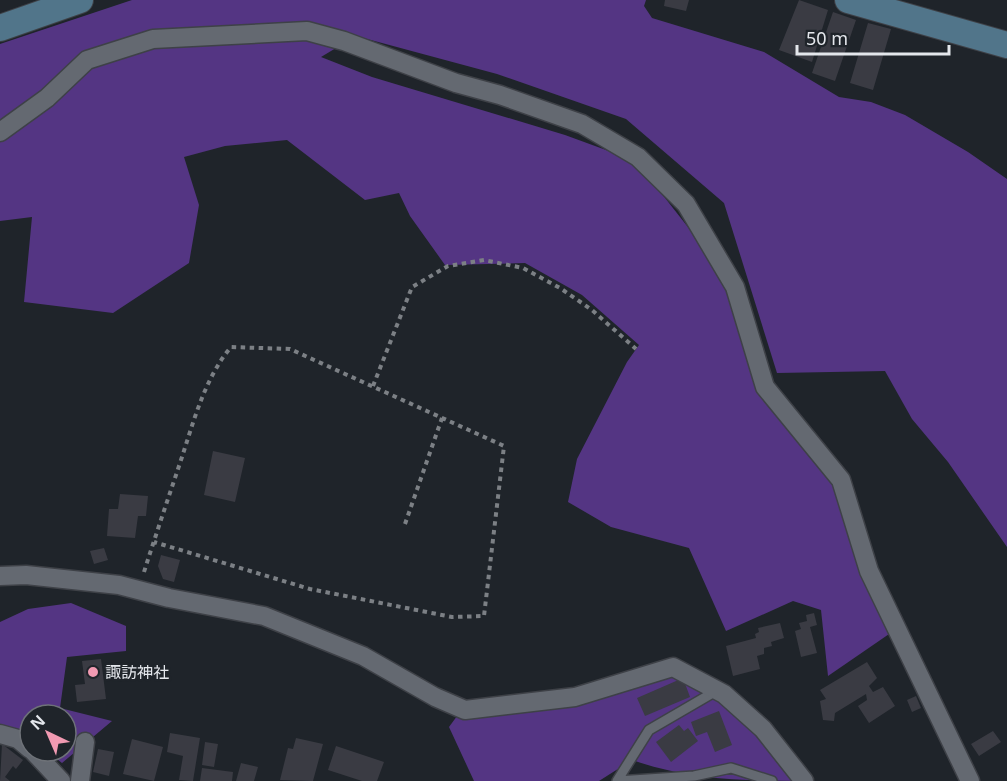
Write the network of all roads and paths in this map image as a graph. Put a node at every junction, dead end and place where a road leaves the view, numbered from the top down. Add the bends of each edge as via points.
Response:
1 (80, 0) edge
2 (848, 0) edge
3 (0, 28) edge
4 (1007, 45) edge
5 (0, 132) edge
6 (636, 349) dead end
7 (373, 386) junction
8 (442, 418) junction
9 (405, 524) dead end
10 (154, 542) junction
11 (0, 576) edge
12 (138, 590) junction
13 (716, 691) junction
14 (18, 731) edge
15 (2, 735) edge
16 (18, 738) edge
17 (85, 742) dead end
18 (44, 763) edge
19 (61, 781) edge
20 (80, 781) edge
21 (617, 781) edge
22 (772, 781) edge
23 (804, 781) edge
24 (970, 781) edge

1 - 3 street
2 - 4 street
5 - 24 street via 47,98 87,60 153,39 307,31 582,124 638,157 686,204 735,287 765,387 841,480 869,571
6 - 7 path via 592,309 560,288 523,268 484,260 448,266 412,287
7 - 8 path
7 - 10 path via 290,349 231,347 220,360 198,408
8 - 9 path
8 - 10 path via 504,446 484,616 452,617 310,589
10 - 12 path
11 - 12 street via 119,585
12 - 13 street via 274,620 363,656 465,710 575,697 673,667
13 - 21 lane via 649,730
13 - 23 street via 763,729
14 - 15 street
15 - 16 street
17 - 20 street
18 - 19 street
21 - 22 lane via 694,776 731,768

